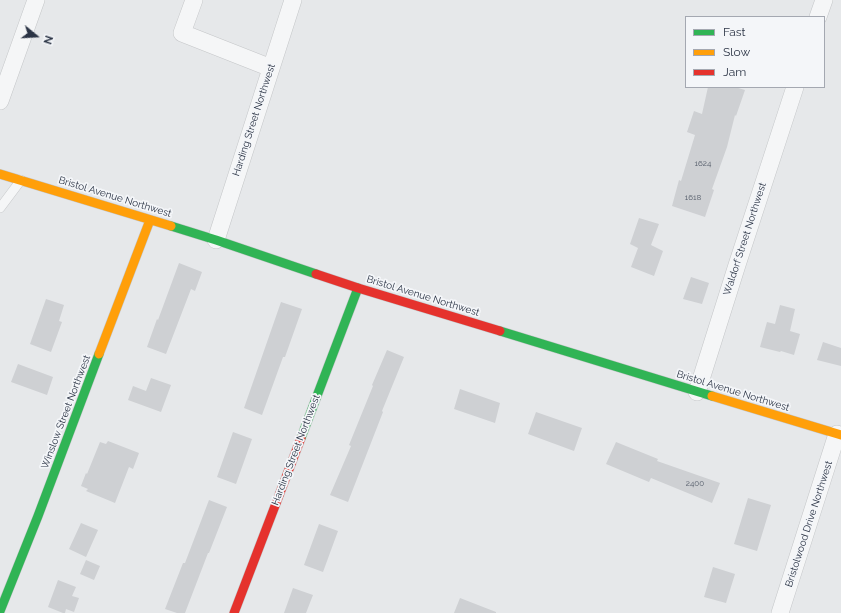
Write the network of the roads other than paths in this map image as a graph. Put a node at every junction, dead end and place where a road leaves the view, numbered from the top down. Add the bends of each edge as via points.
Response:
1 (36, 0) edge
2 (194, 0) edge
3 (293, 0) edge
4 (824, 0) edge
5 (818, 16) edge
6 (271, 68) junction
7 (795, 88) edge
8 (0, 101) edge
9 (0, 174) edge
10 (21, 180) junction
11 (0, 208) edge
12 (150, 220) junction
13 (216, 240) junction
14 (358, 288) junction
15 (696, 392) junction
16 (839, 435) edge
17 (0, 611) edge
18 (234, 613) edge
19 (780, 613) edge

1 - 8 street
2 - 6 street via 182,33
3 - 6 street, Harding Street Northwest
4 - 5 street
6 - 13 street, Harding Street Northwest
7 - 15 street, Waldorf Street Northwest
9 - 10 street, Bristol Avenue Northwest
10 - 11 lane
10 - 12 street, Bristol Avenue Northwest
12 - 13 street, Bristol Avenue Northwest
12 - 17 street, Winslow Street Northwest
13 - 14 street, Bristol Avenue Northwest
14 - 15 street, Bristol Avenue Northwest
14 - 18 street, Harding Street Northwest
15 - 16 street, Bristol Avenue Northwest
16 - 19 street, Bristolwood Drive Northwest

